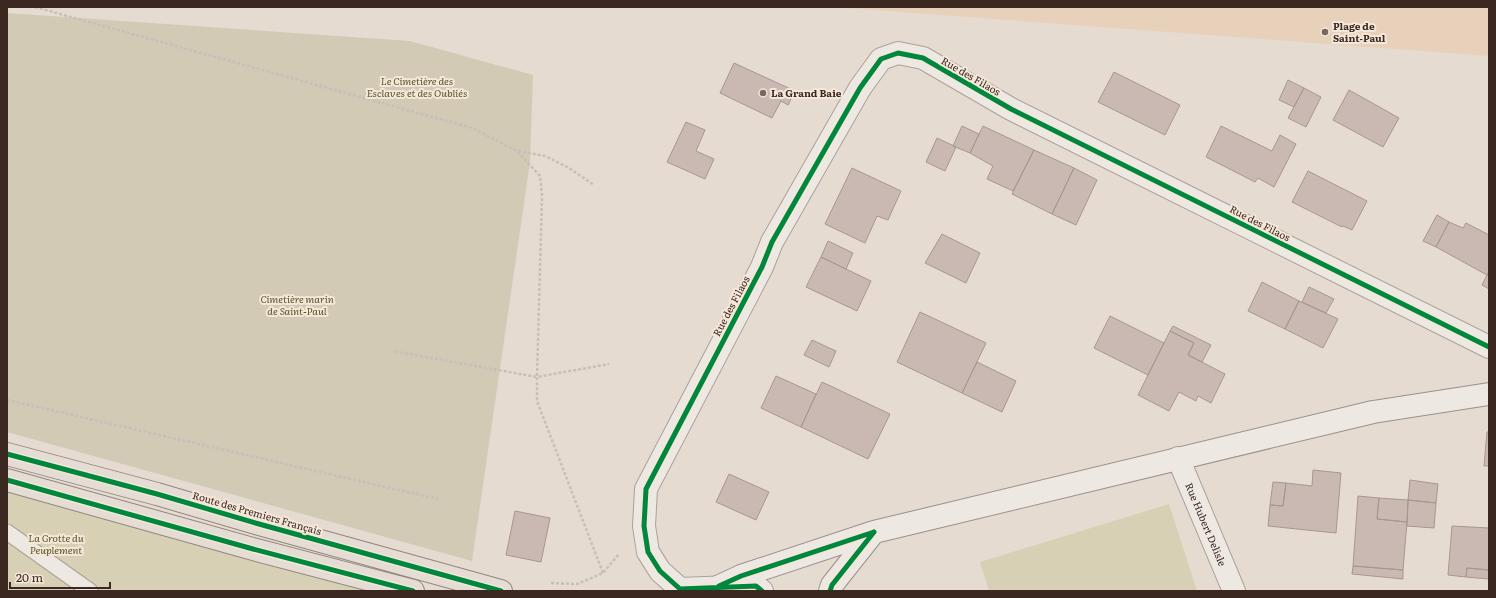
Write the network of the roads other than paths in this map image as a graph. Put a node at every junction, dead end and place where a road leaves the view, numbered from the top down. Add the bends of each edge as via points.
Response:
1 (1489, 347) edge
2 (1489, 394) edge
3 (7, 454) edge
4 (1178, 458) junction
5 (7, 480) edge
6 (7, 532) edge
7 (874, 532) junction
8 (711, 590) edge
9 (90, 591) edge
10 (414, 591) edge
11 (501, 591) edge
12 (762, 591) edge
13 (830, 591) edge
14 (1234, 591) edge

1 - 8 street, Rue des Filaos via 1010,108 923,58 898,53 881,59 860,88 818,160 772,242 646,489 644,526 648,552 660,571 680,589
2 - 4 street via 1372,412
3 - 11 main road, Route des Premiers Français
4 - 7 street
4 - 14 street, Rue Hubert Delisle
5 - 10 main road
6 - 9 lane
7 - 8 street via 741,576
7 - 13 street
8 - 12 street via 756,586

